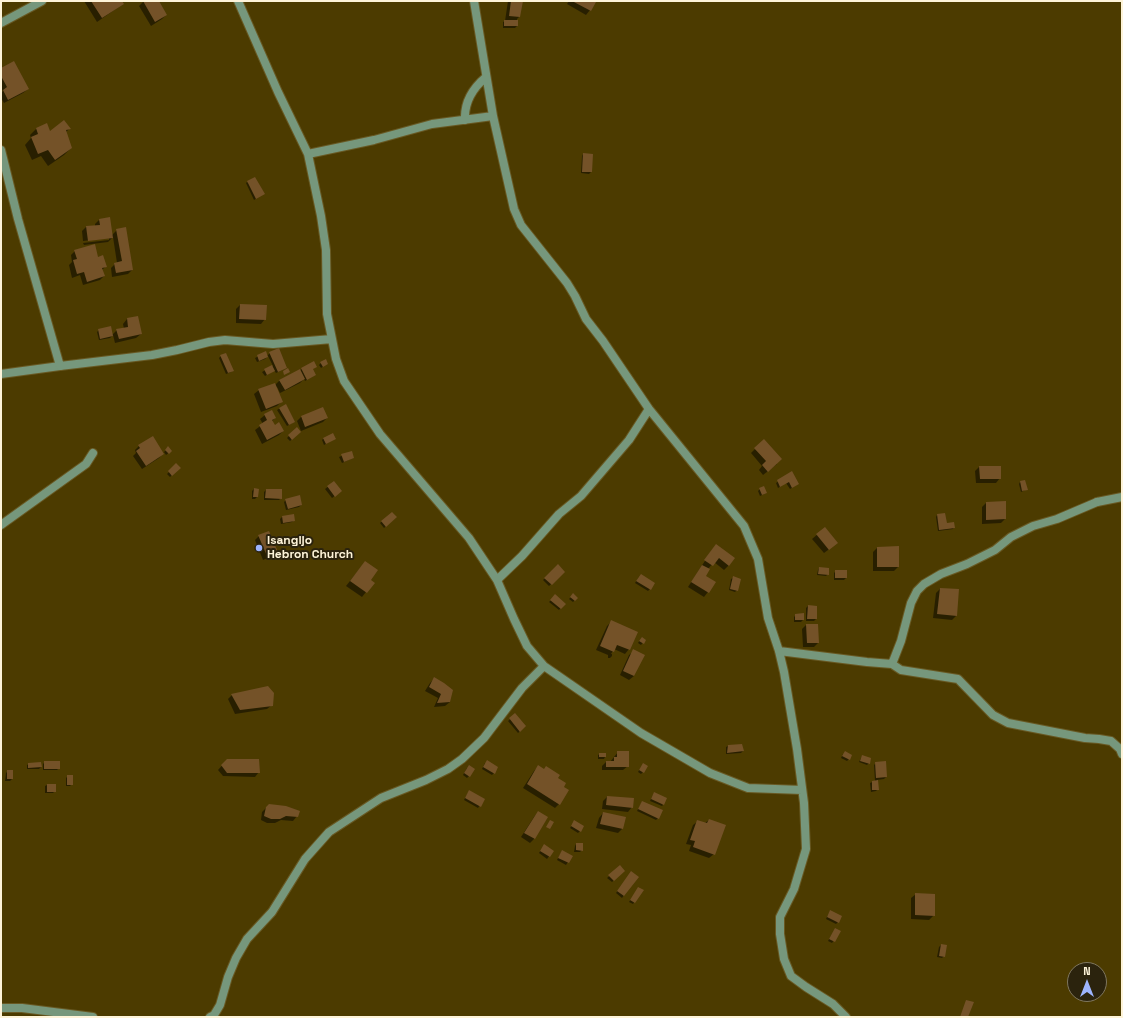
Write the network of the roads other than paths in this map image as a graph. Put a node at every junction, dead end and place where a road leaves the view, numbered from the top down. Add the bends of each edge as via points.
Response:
1 (42, 1) edge
2 (238, 1) edge
3 (474, 1) edge
4 (1, 23) edge
5 (486, 77) junction
6 (493, 116) junction
7 (465, 120) junction
8 (1, 150) edge
9 (308, 154) junction
10 (332, 339) junction
11 (60, 366) junction
12 (1, 374) edge
13 (649, 409) junction
14 (93, 453) dead end
15 (1122, 497) edge
16 (1, 525) edge
17 (497, 580) junction
18 (779, 650) junction
19 (892, 664) junction
20 (544, 666) junction
21 (1122, 754) edge
22 (802, 790) junction
23 (1, 1008) edge
24 (93, 1017) edge
25 (210, 1017) edge
26 (846, 1017) edge

1 - 4 street
2 - 9 street
3 - 5 street
5 - 6 street
5 - 7 street via 471,93
6 - 7 street
6 - 13 street via 514,209 521,226 567,283 586,319
7 - 9 street via 432,124
8 - 11 street
9 - 10 street via 326,250 327,314
10 - 11 street via 273,344 220,340 152,355
10 - 17 street via 344,381 380,434 469,538
11 - 12 street
13 - 17 street via 629,440 581,496 559,514
13 - 18 street via 744,526 758,559 768,618
14 - 16 street via 86,464
15 - 19 street via 1097,502 1034,526 1011,537 995,550 924,584 911,603
17 - 20 street via 527,646
18 - 19 street
18 - 22 street via 793,721
19 - 21 street via 901,670 958,679 993,715 1008,723 1111,741
20 - 22 street via 641,733 710,773 748,788
20 - 25 street via 522,688 484,738 448,770 381,798 329,832 305,859 272,912 247,939 228,977 220,1006
22 - 26 street via 806,849 794,889 780,917 784,959 791,976 833,1004
23 - 24 street via 22,1008

